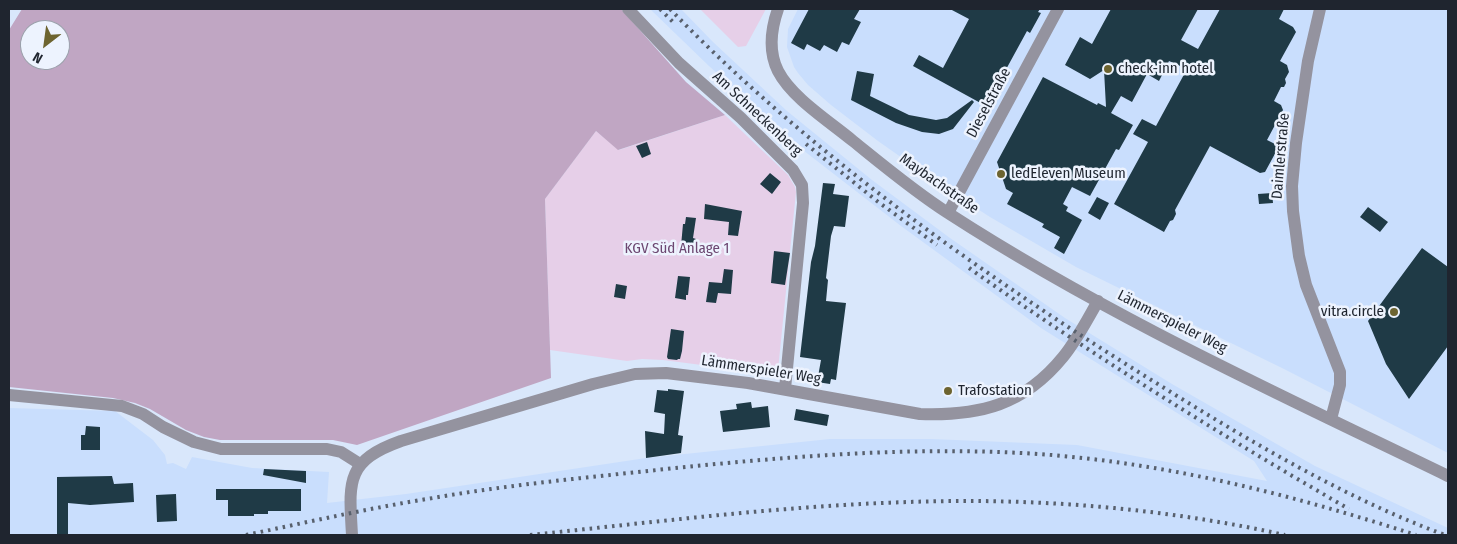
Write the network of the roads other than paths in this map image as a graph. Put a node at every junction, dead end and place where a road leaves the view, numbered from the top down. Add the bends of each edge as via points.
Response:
1 (628, 9) edge
2 (778, 9) edge
3 (1058, 9) edge
4 (1320, 9) edge
5 (948, 214) junction
6 (1098, 302) junction
7 (785, 389) junction
8 (9, 395) edge
9 (1330, 419) junction
10 (360, 464) junction
11 (1448, 476) edge
12 (352, 535) edge

1 - 7 street, Am Schneckenberg via 668,52 785,161 798,178 803,203
2 - 5 street, Maybachstraße via 771,38 773,57 778,71 794,92
3 - 5 street, Dieselstraße
4 - 9 street, Daimlerstraße via 1305,80 1293,165 1292,198 1306,285 1340,372 1340,385
5 - 6 street, Maybachstraße
6 - 7 street, Lämmerspieler Weg via 1052,369 1020,394 986,409 958,414 920,414
6 - 9 street, Lämmerspieler Weg
7 - 10 street, Lämmerspieler Weg via 666,373 626,375 401,441 372,454
8 - 10 street via 127,407 205,446 241,450 327,449 341,452
9 - 11 street, Lämmerspieler Weg
10 - 12 street via 350,501

